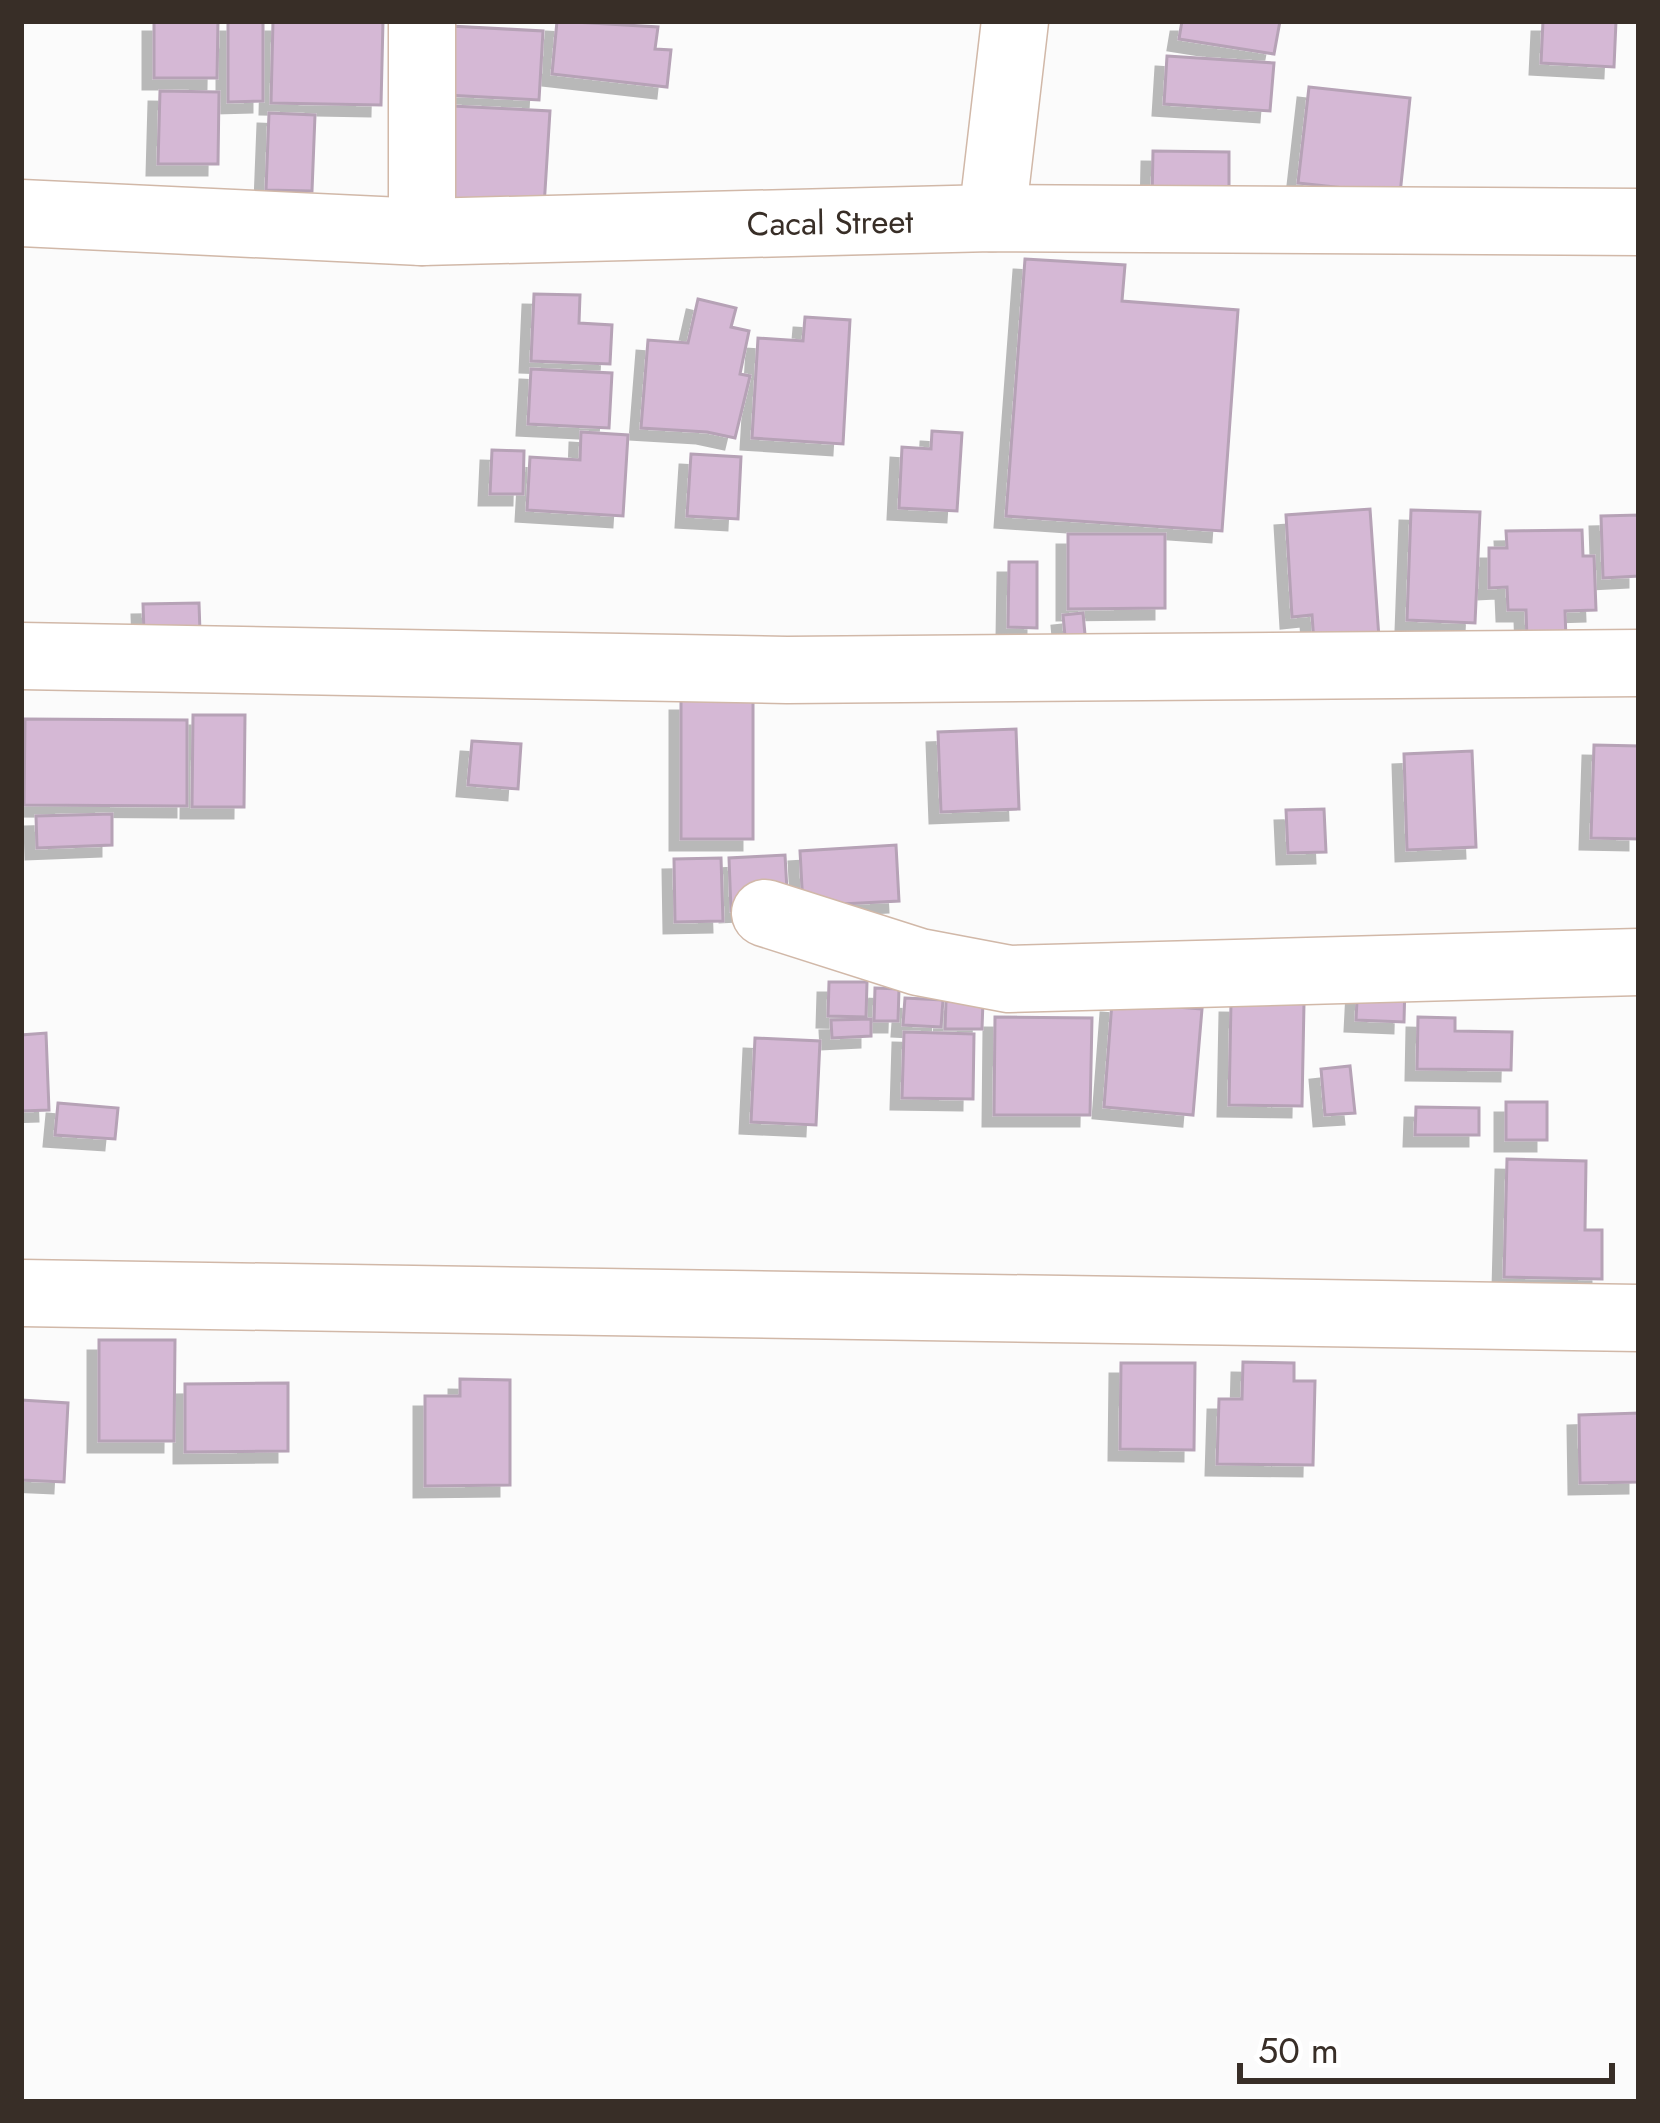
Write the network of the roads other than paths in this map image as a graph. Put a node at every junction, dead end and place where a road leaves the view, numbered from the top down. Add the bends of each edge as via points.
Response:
1 (422, 21) edge
2 (1015, 21) edge
3 (21, 213) edge
4 (992, 218) junction
5 (1639, 222) edge
6 (422, 232) junction
7 (21, 656) edge
8 (1639, 663) edge
9 (765, 913) dead end
10 (1639, 962) edge
11 (21, 1293) edge
12 (1639, 1318) edge

1 - 6 street
2 - 4 street
3 - 6 street, Cacal Street
4 - 5 street, Cacal Street
4 - 6 street, Cacal Street
7 - 8 street via 787,670
9 - 10 street via 919,962 1009,979
11 - 12 street

